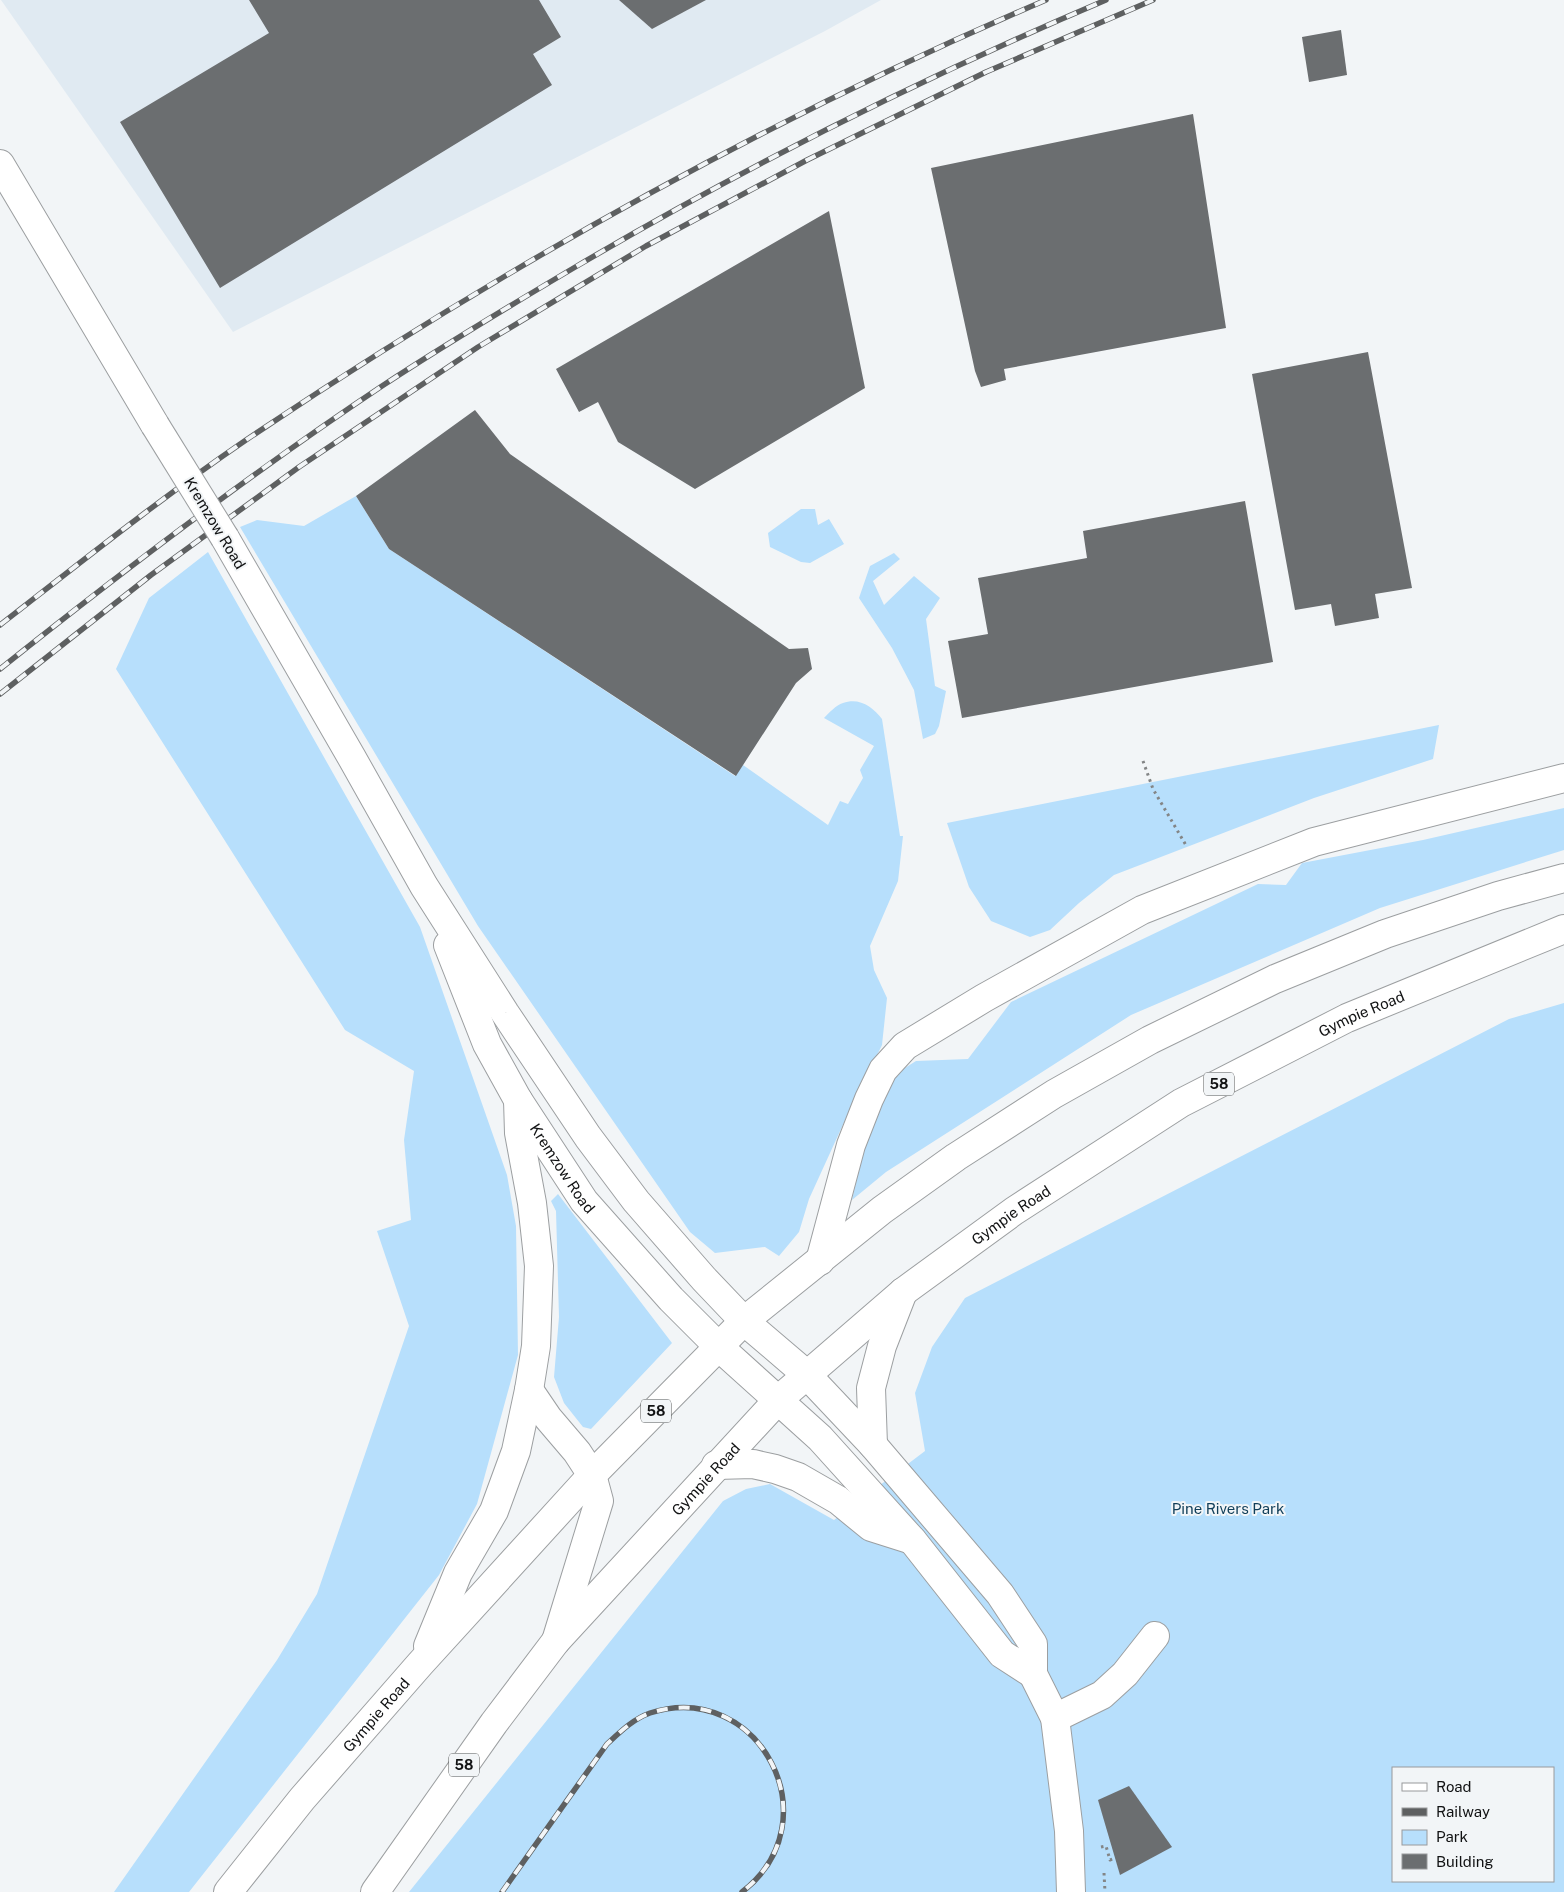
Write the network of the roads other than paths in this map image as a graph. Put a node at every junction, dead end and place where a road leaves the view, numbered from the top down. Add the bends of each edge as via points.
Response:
1 (0, 164) edge
2 (1564, 778) edge
3 (1564, 878) edge
4 (424, 886) junction
5 (1564, 929) edge
6 (518, 1100) junction
7 (820, 1261) junction
8 (903, 1292) junction
9 (744, 1321) junction
10 (720, 1346) junction
11 (806, 1374) junction
12 (529, 1390) junction
13 (778, 1400) junction
14 (873, 1445) junction
15 (716, 1465) junction
16 (592, 1475) junction
17 (913, 1541) junction
18 (1155, 1636) dead end
19 (556, 1641) junction
20 (420, 1664) junction
21 (1033, 1674) junction
22 (1055, 1718) junction
23 (228, 1892) edge
24 (375, 1892) edge
25 (1071, 1892) edge

1 - 4 main road, Kremzow Road, bridge via 225,538
2 - 7 main road via 1314,842 1142,910 904,1046 883,1070 851,1145
3 - 7 main road, Gympie Road / 58 via 1498,896 1385,934 1275,979 1150,1040 1054,1094 956,1157 882,1210
4 - 6 main road, Kremzow Road via 487,1044
4 - 9 main road, Kremzow Road via 511,1021 630,1194
5 - 8 main road, Gympie Road / 58 via 1347,1018 1181,1103 1014,1212
6 - 10 main road, Kremzow Road via 584,1201 671,1299
6 - 12 main road via 519,1133 539,1266 536,1346
7 - 9 main road, Gympie Road / 58
8 - 11 main road, Gympie Road / 58
8 - 14 main road via 882,1346 871,1388
9 - 10 main road, Gympie Road / 58
9 - 11 main road, Kremzow Road
10 - 13 main road, Kremzow Road
10 - 16 main road, Gympie Road / 58
11 - 13 main road, Gympie Road / 58
11 - 14 main road, Kremzow Road
12 - 16 main road, Gympie Road
12 - 20 main road via 516,1451 494,1511 458,1573
13 - 15 main road, Gympie Road / 58
13 - 17 main road, Kremzow Road via 820,1438
14 - 21 main road, Kremzow Road via 1000,1594 1033,1644
15 - 17 main road via 753,1464 798,1477 838,1500 871,1527
15 - 19 main road, Gympie Road / 58
16 - 19 main road, Gympie Road via 599,1502
16 - 20 main road, Gympie Road / 58
17 - 21 main road, Kremzow Road via 1002,1654
18 - 22 main road via 1125,1674 1102,1695
19 - 24 main road, Gympie Road / 58
20 - 23 main road, Gympie Road / 58 via 302,1799
21 - 22 main road
22 - 25 main road via 1069,1831

